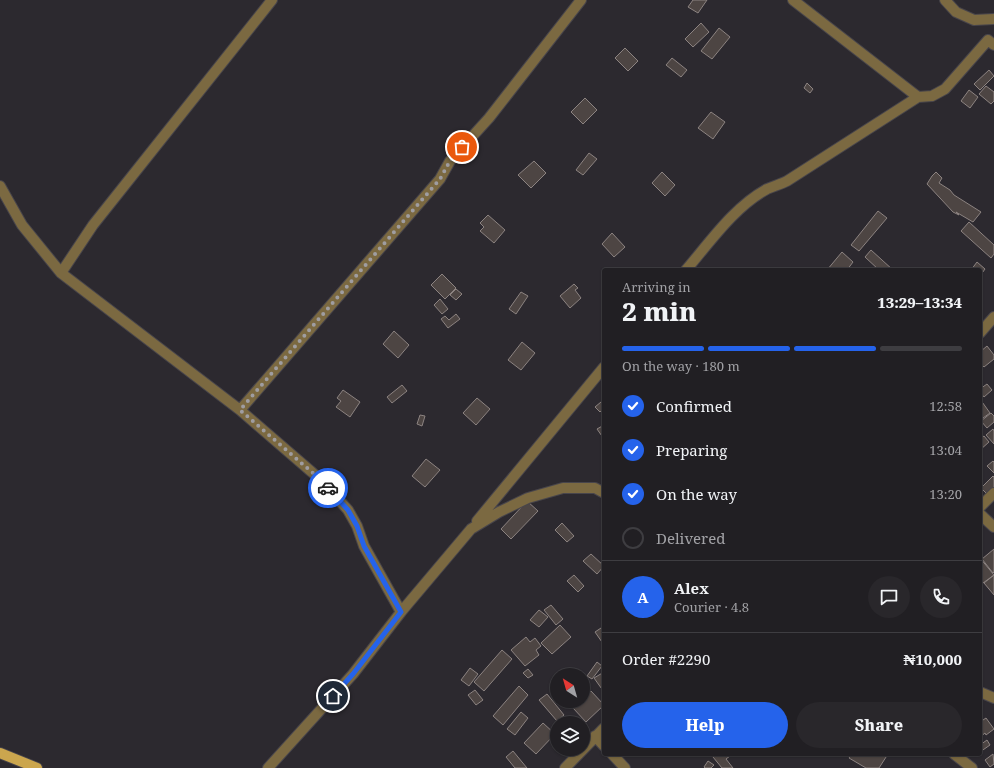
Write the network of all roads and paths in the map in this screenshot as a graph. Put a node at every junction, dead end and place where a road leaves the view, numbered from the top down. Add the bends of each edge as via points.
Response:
1 (272, 0) edge
2 (581, 0) edge
3 (793, 0) edge
4 (945, 0) edge
5 (994, 19) edge
6 (992, 39) edge
7 (918, 97) junction
8 (0, 186) edge
9 (688, 268) edge
10 (61, 273) junction
11 (994, 317) edge
12 (982, 331) edge
13 (602, 370) edge
14 (240, 410) junction
15 (602, 492) edge
16 (994, 493) edge
17 (982, 506) edge
18 (982, 516) edge
19 (994, 527) edge
20 (471, 529) junction
21 (401, 612) junction
22 (982, 693) edge
23 (994, 698) edge
24 (602, 730) edge
25 (595, 736) junction
26 (602, 744) edge
27 (0, 752) edge
28 (614, 756) edge
29 (957, 756) edge
30 (37, 768) edge
31 (268, 768) edge
32 (565, 768) edge
33 (625, 768) edge
34 (972, 768) edge

1 - 10 street via 93,225
2 - 14 street via 489,118 450,161 440,179
3 - 7 street
4 - 5 street via 956,12 974,20
6 - 7 street via 945,89 932,96
7 - 9 street via 788,181 767,189 751,200 728,221
8 - 10 street via 22,225
10 - 14 street
11 - 12 street
13 - 20 street
14 - 21 street via 321,480 348,510 364,546
15 - 20 street via 595,488 563,488 528,498 498,512
16 - 17 street
18 - 19 street
20 - 21 street
21 - 31 street via 353,674
22 - 23 street
24 - 25 street
25 - 26 street
25 - 32 street
27 - 30 main road
28 - 33 street
29 - 34 street

